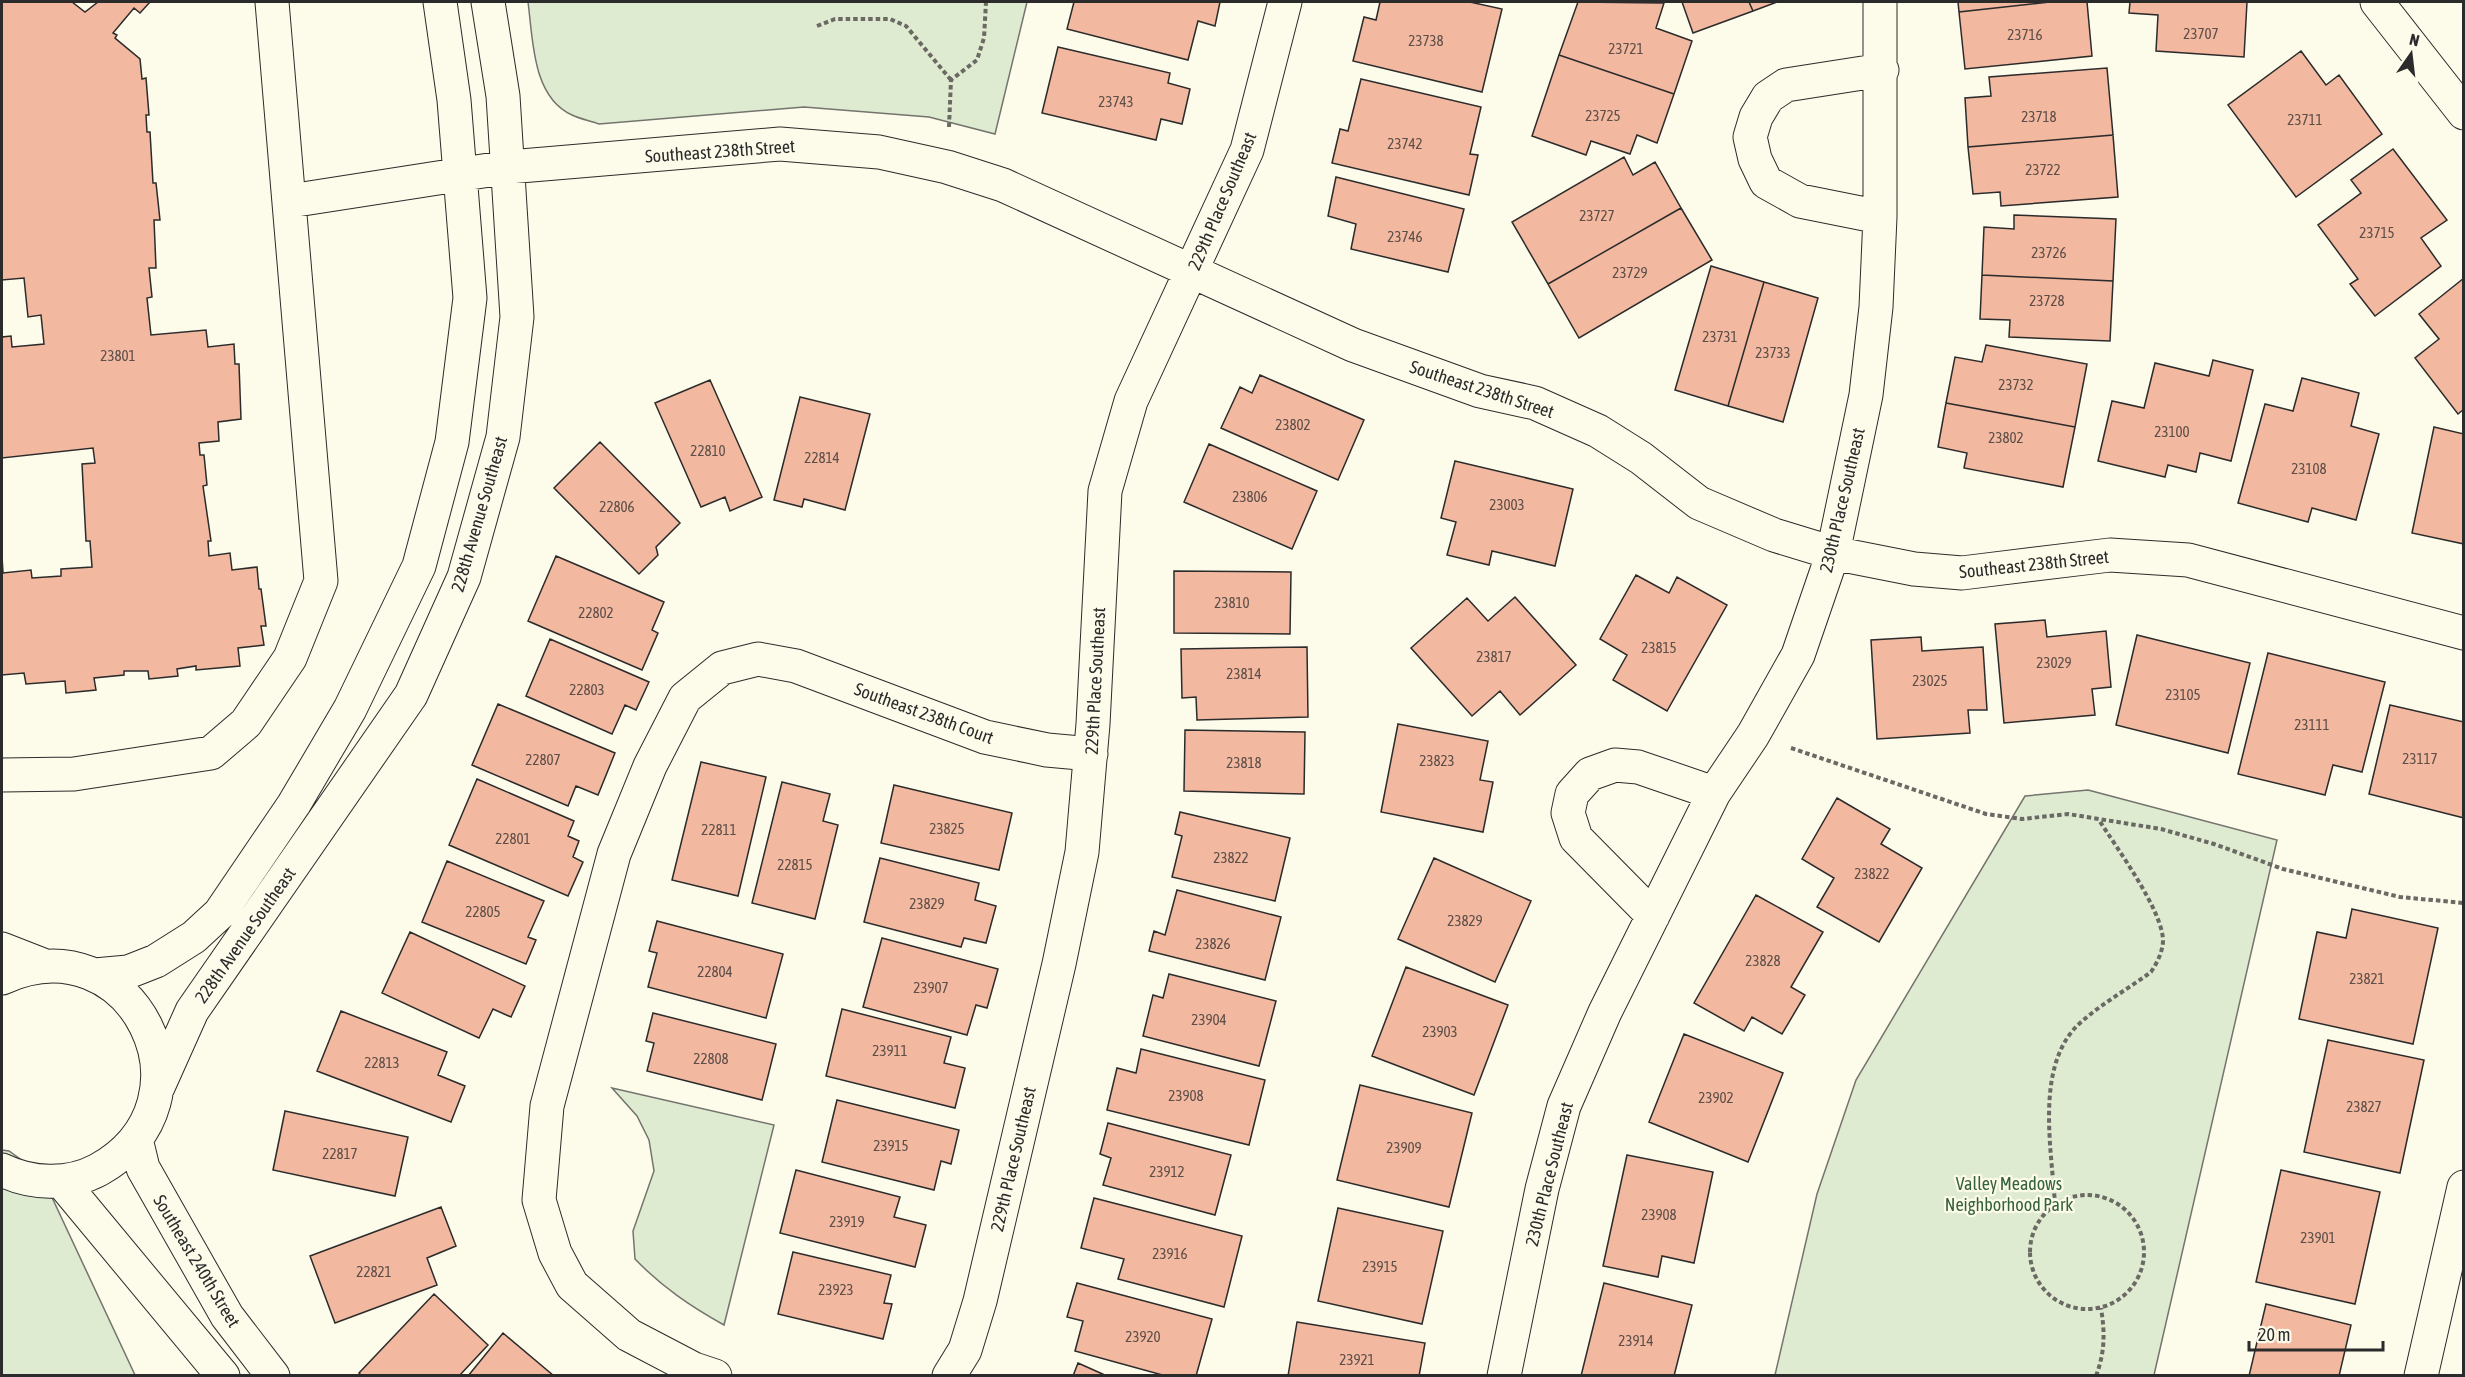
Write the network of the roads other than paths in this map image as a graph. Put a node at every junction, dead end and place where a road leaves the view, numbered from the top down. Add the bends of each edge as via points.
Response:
1 (272, 2) edge
2 (440, 2) edge
3 (488, 2) edge
4 (1285, 2) edge
5 (1880, 2) edge
6 (2377, 2) edge
7 (1882, 70) junction
8 (2463, 113) edge
9 (508, 167) junction
10 (461, 172) junction
11 (290, 201) junction
12 (1881, 217) junction
13 (1192, 271) junction
14 (1833, 553) junction
15 (2463, 633) edge
16 (1091, 754) junction
17 (2, 775) edge
18 (1714, 793) junction
19 (1653, 916) junction
20 (2, 949) edge
21 (43, 966) junction
22 (95, 975) junction
23 (2, 978) edge
24 (158, 1087) junction
25 (136, 1139) junction
26 (2, 1170) edge
27 (62, 1182) junction
28 (2463, 1187) edge
29 (223, 1376) edge
30 (273, 1376) edge
31 (715, 1376) edge
32 (949, 1376) edge
33 (1504, 1376) edge
34 (2421, 1376) edge

1 - 11 street
2 - 10 street, 228th Avenue Southeast
3 - 9 street, 228th Avenue Southeast
4 - 13 street, 229th Place Southeast via 1247,150
5 - 7 street, 230th Place Southeast
6 - 8 street
7 - 12 street, 230th Place Southeast
7 - 12 street via 1786,85 1768,97 1750,137 1766,182 1800,201
9 - 10 street, Southeast 238th Street
9 - 13 street, Southeast 238th Street via 780,144 879,152 1003,184
9 - 24 street, 228th Avenue Southeast via 517,317 503,436 464,577 411,695 192,1011
10 - 11 street, Southeast 238th Street
10 - 22 street, 228th Avenue Southeast via 470,298 452,441 419,566 350,709 294,804 220,913 194,937 156,961 128,972
11 - 17 street via 321,581 290,658 246,723 211,753 74,774
12 - 14 street, 230th Place Southeast via 1866,395
13 - 14 street, Southeast 238th Street via 1353,345 1480,391 1545,407 1598,431 1699,503 1774,535
13 - 16 street, 229th Place Southeast via 1131,401 1105,491
14 - 15 street, Southeast 238th Street via 1914,569 1962,573 2110,555 2188,560
14 - 18 street, 230th Place Southeast via 1798,655 1753,735
16 - 31 street, Southeast 238th Court via 1047,750 985,737 796,666 758,659 722,668 684,698 650,766 614,854 547,1106 539,1200 555,1253 572,1285 629,1335
16 - 32 street, 229th Place Southeast via 1082,852 1059,964 980,1301 965,1350
18 - 19 street, 230th Place Southeast
18 - 19 street via 1638,767 1615,765 1590,774 1572,794 1568,813 1576,838
19 - 33 street, 230th Place Southeast via 1564,1106 1542,1188
20 - 21 street
21 - 22 street via 69,967
21 - 23 street via 17,970
22 - 24 street via 117,989 147,1026 155,1045
24 - 25 street via 150,1114
25 - 27 street via 116,1160 90,1174
25 - 30 street, Southeast 240th Street via 143,1168 227,1316
26 - 27 street via 37,1181
27 - 29 street
28 - 34 street

